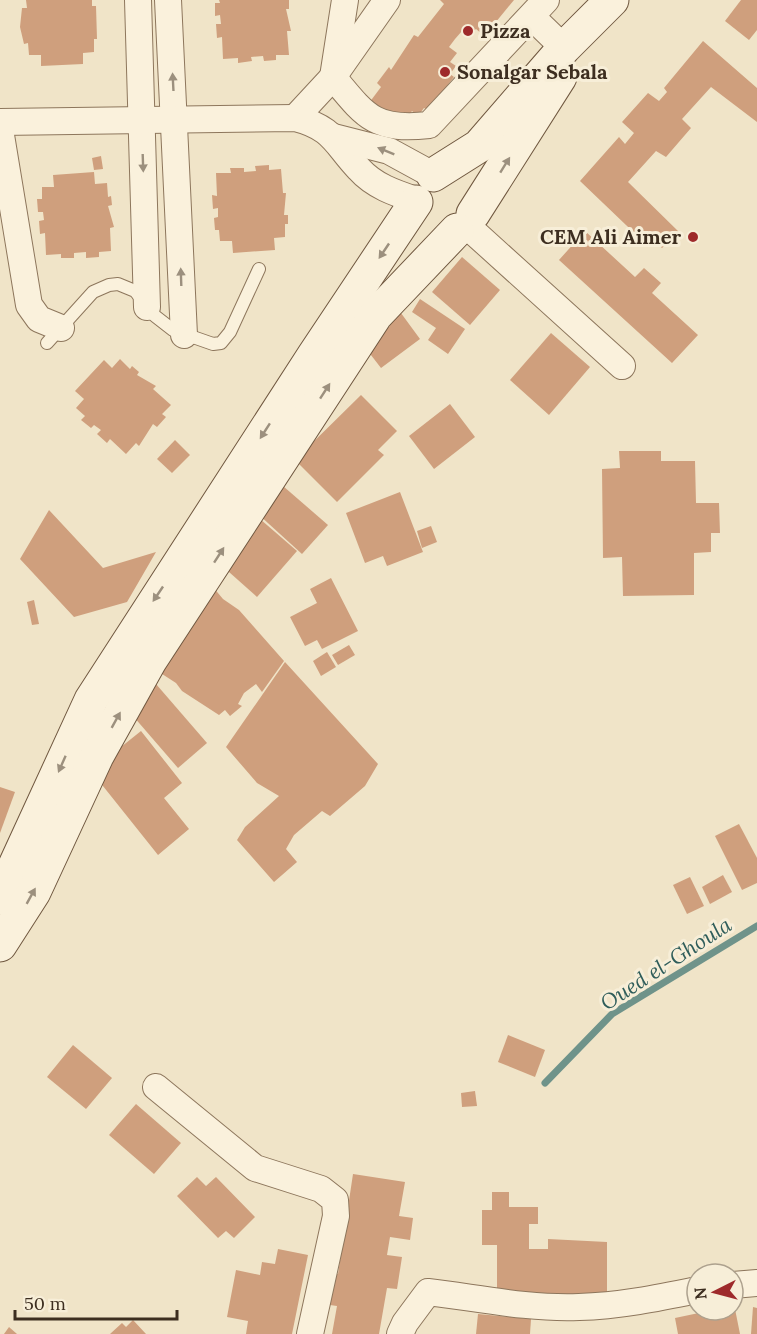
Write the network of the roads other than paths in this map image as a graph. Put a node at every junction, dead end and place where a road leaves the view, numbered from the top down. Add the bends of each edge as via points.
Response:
1 (138, 0) edge
2 (168, 0) edge
3 (345, 0) edge
4 (387, 0) edge
5 (608, 4) edge
6 (539, 9) edge
7 (564, 48) junction
8 (333, 77) junction
9 (295, 118) junction
10 (142, 119) junction
11 (175, 120) junction
12 (0, 122) edge
13 (0, 129) edge
14 (334, 137) junction
15 (422, 193) junction
16 (465, 223) junction
17 (259, 269) dead end
18 (147, 307) junction
19 (54, 335) joint
20 (184, 335) junction
21 (622, 366) dead end
22 (0, 898) edge
23 (0, 945) edge
24 (156, 1087) dead end
25 (685, 1293) edge
26 (310, 1334) edge
27 (400, 1334) edge

1 - 10 street
11 -> 2 street
3 - 8 street
4 - 8 street
5 - 7 main road
16 -> 5 main road
6 - 7 street
6 - 8 street via 429,125 404,128 377,122 357,106
7 - 15 main road via 479,146
8 - 9 street
9 - 11 street
9 - 14 street
10 - 11 street
10 - 12 street
10 -> 18 street
20 -> 11 street
13 - 19 street via 29,304
14 - 15 street via 359,170 375,182
15 -> 14 street via 389,151
15 - 16 main road via 422,220 429,227 447,232
15 - 16 main road via 443,172 463,178 475,194
15 -> 22 main road via 91,700
16 - 21 street
23 -> 16 main road via 34,892 97,756 150,661 376,315
17 - 20 lane via 227,338 213,344
18 - 19 lane via 135,291 109,285 93,292
18 - 20 lane via 163,324
24 - 26 street via 255,1168 321,1189 335,1200 336,1216
25 - 27 street via 579,1307 528,1305 428,1292

